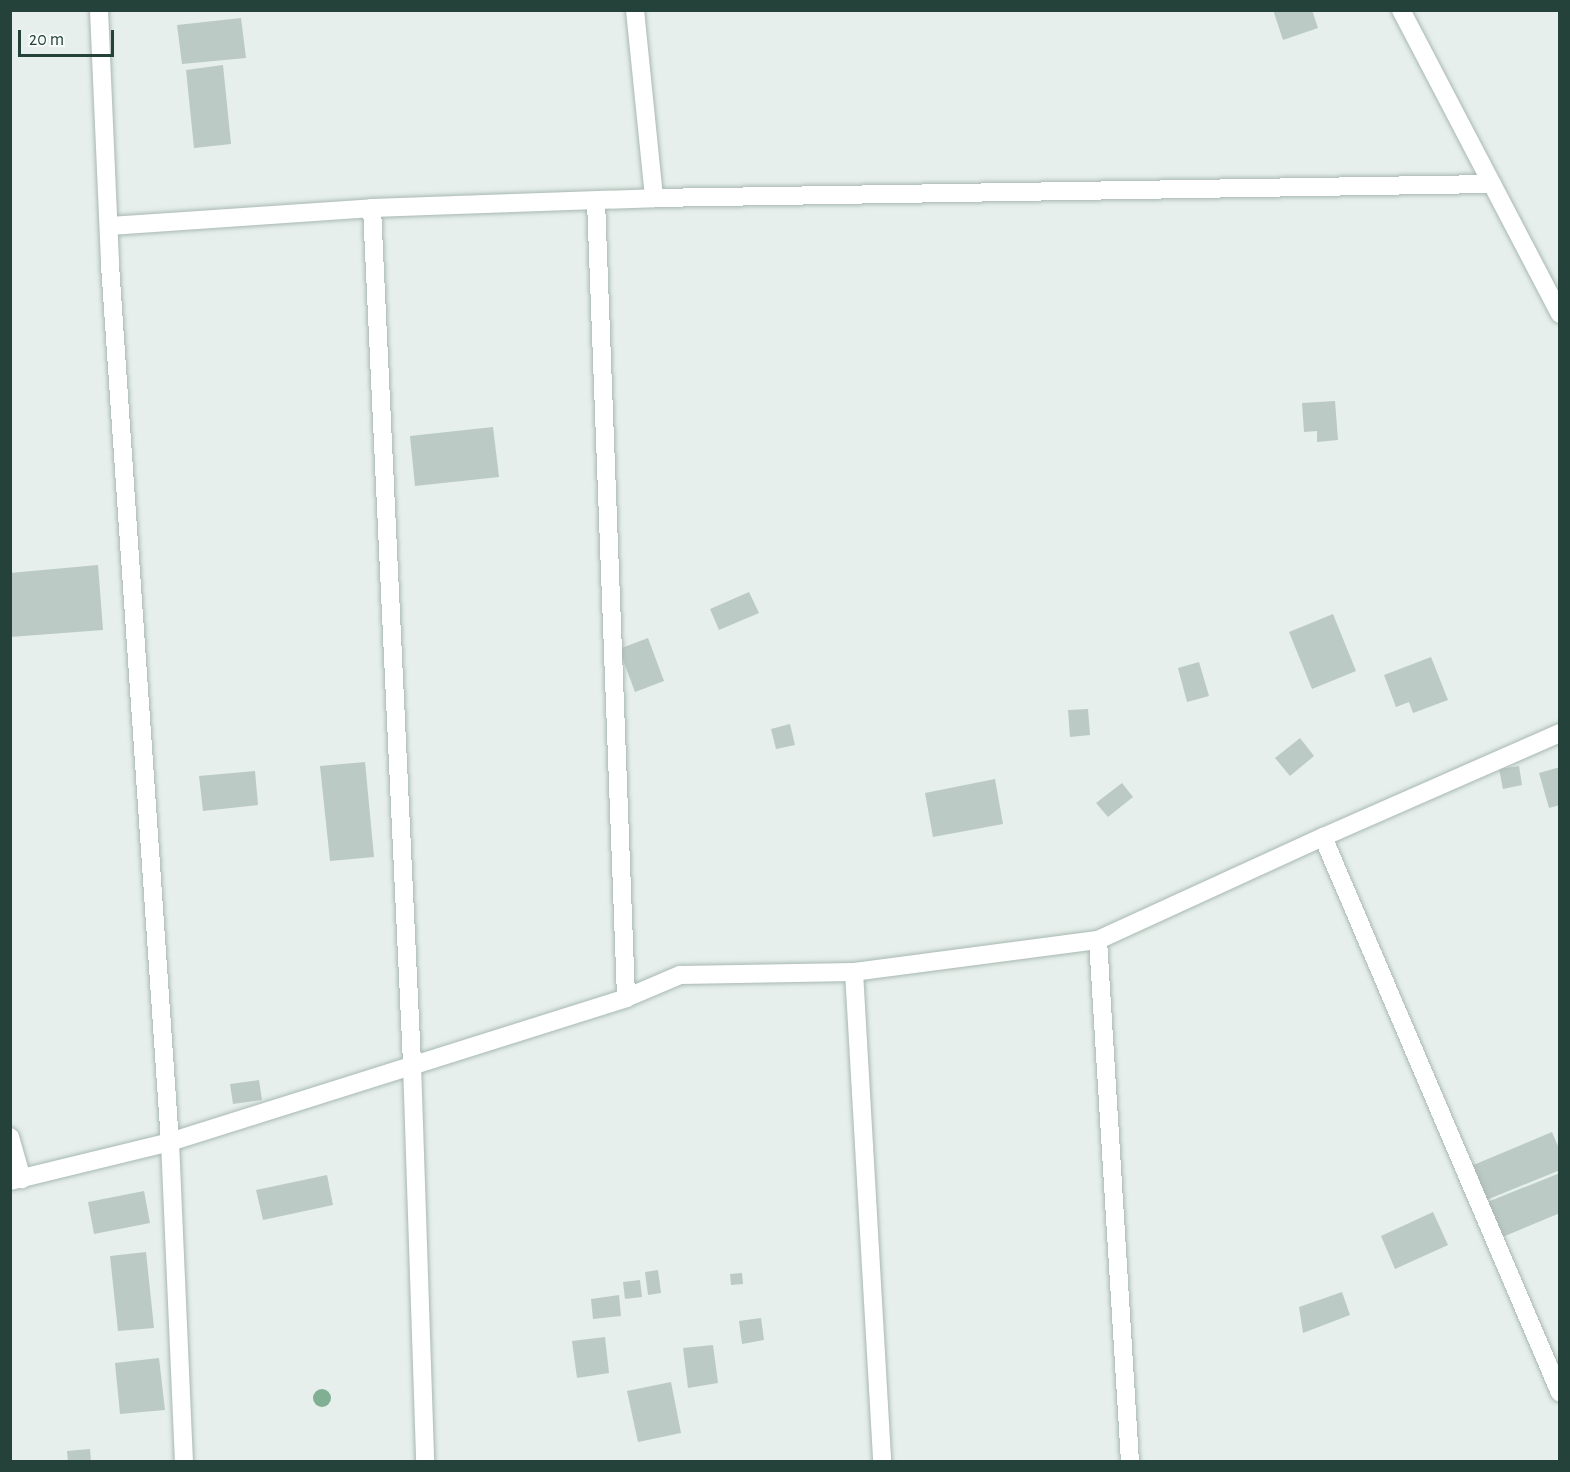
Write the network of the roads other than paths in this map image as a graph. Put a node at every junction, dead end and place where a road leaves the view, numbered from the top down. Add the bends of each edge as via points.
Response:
1 (99, 10) edge
2 (634, 10) edge
3 (1401, 10) edge
4 (1492, 184) junction
5 (654, 198) junction
6 (596, 201) junction
7 (372, 208) junction
8 (110, 226) junction
9 (1560, 314) edge
10 (1560, 733) edge
11 (1323, 837) junction
12 (1098, 940) junction
13 (854, 972) junction
14 (626, 998) junction
15 (412, 1064) junction
16 (10, 1137) edge
17 (170, 1142) junction
18 (16, 1180) edge
19 (1560, 1393) edge
20 (184, 1461) edge
21 (425, 1461) edge
22 (882, 1461) edge
23 (1130, 1461) edge

1 - 8 street
2 - 5 street
3 - 4 street
4 - 5 street
4 - 9 street
5 - 6 street
6 - 7 street
6 - 14 street
7 - 8 street
7 - 15 street
8 - 17 street
10 - 11 street
11 - 12 street
11 - 19 street
12 - 13 street
12 - 23 street
13 - 14 street via 680,975
13 - 22 street
14 - 15 street
15 - 17 street
15 - 21 street
16 - 18 street
17 - 18 street
17 - 20 street

